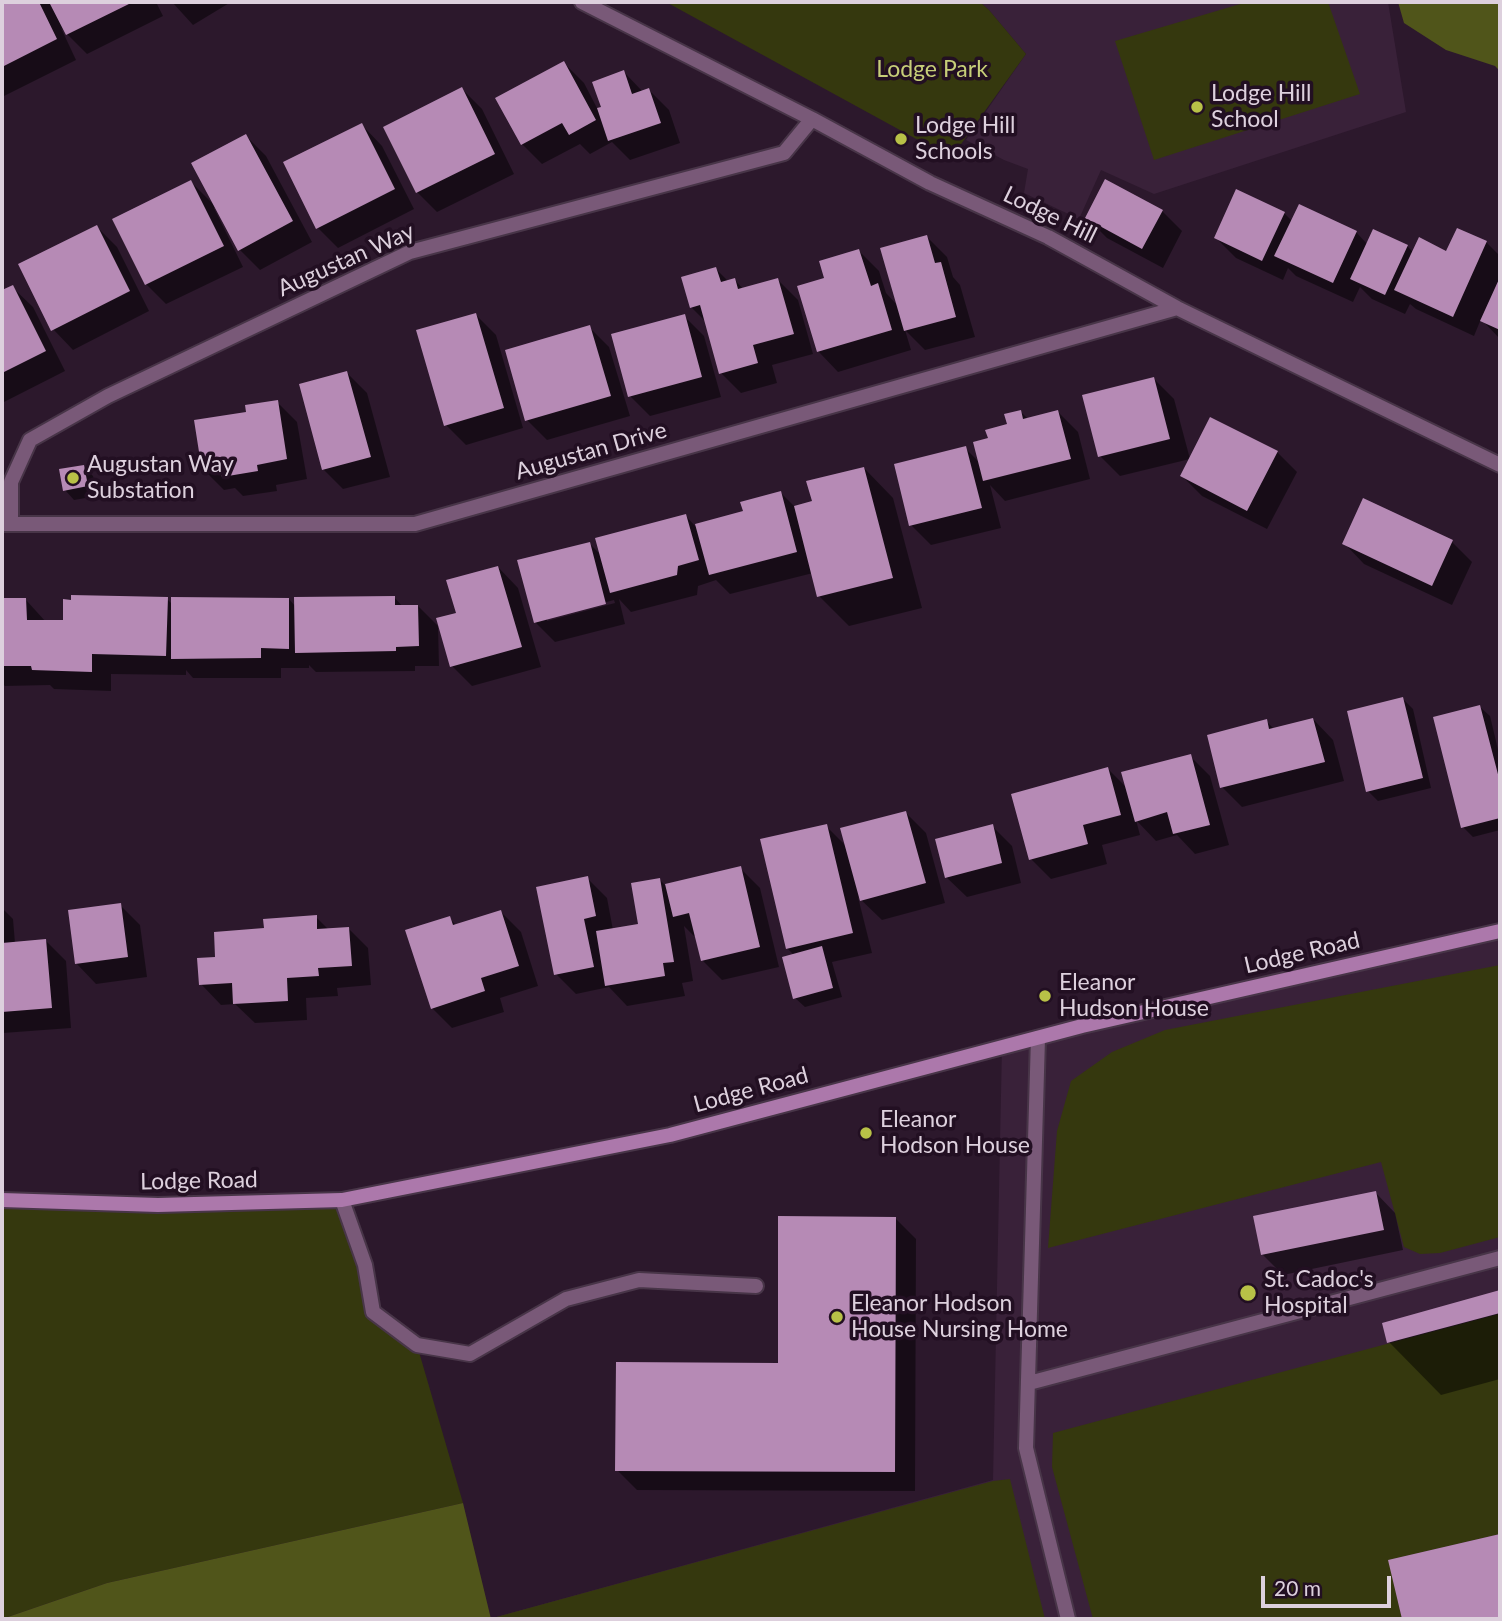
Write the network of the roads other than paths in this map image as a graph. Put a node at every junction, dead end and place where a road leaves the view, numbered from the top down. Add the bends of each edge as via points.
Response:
1 (582, 2) edge
2 (812, 120) junction
3 (1177, 309) junction
4 (1500, 465) edge
5 (7, 523) edge
6 (1500, 931) edge
7 (1038, 1038) junction
8 (2, 1200) edge
9 (342, 1200) junction
10 (1500, 1258) edge
11 (756, 1286) dead end
12 (1029, 1383) junction
13 (1068, 1619) edge

1 - 2 street, Lodge Hill
2 - 3 street, Lodge Hill via 930,183 1048,237
2 - 5 street, Augustan Way via 784,153 410,252 108,396 30,440 11,482
3 - 4 street, Lodge Hill
3 - 5 street, Augustan Drive via 415,524
6 - 7 street, Lodge Road
7 - 9 street, Lodge Road via 670,1135
7 - 12 street
8 - 9 street, Lodge Road via 158,1205
9 - 11 street via 365,1265 373,1312 417,1345 470,1354 566,1300 639,1280
10 - 12 street
12 - 13 street via 1026,1448

